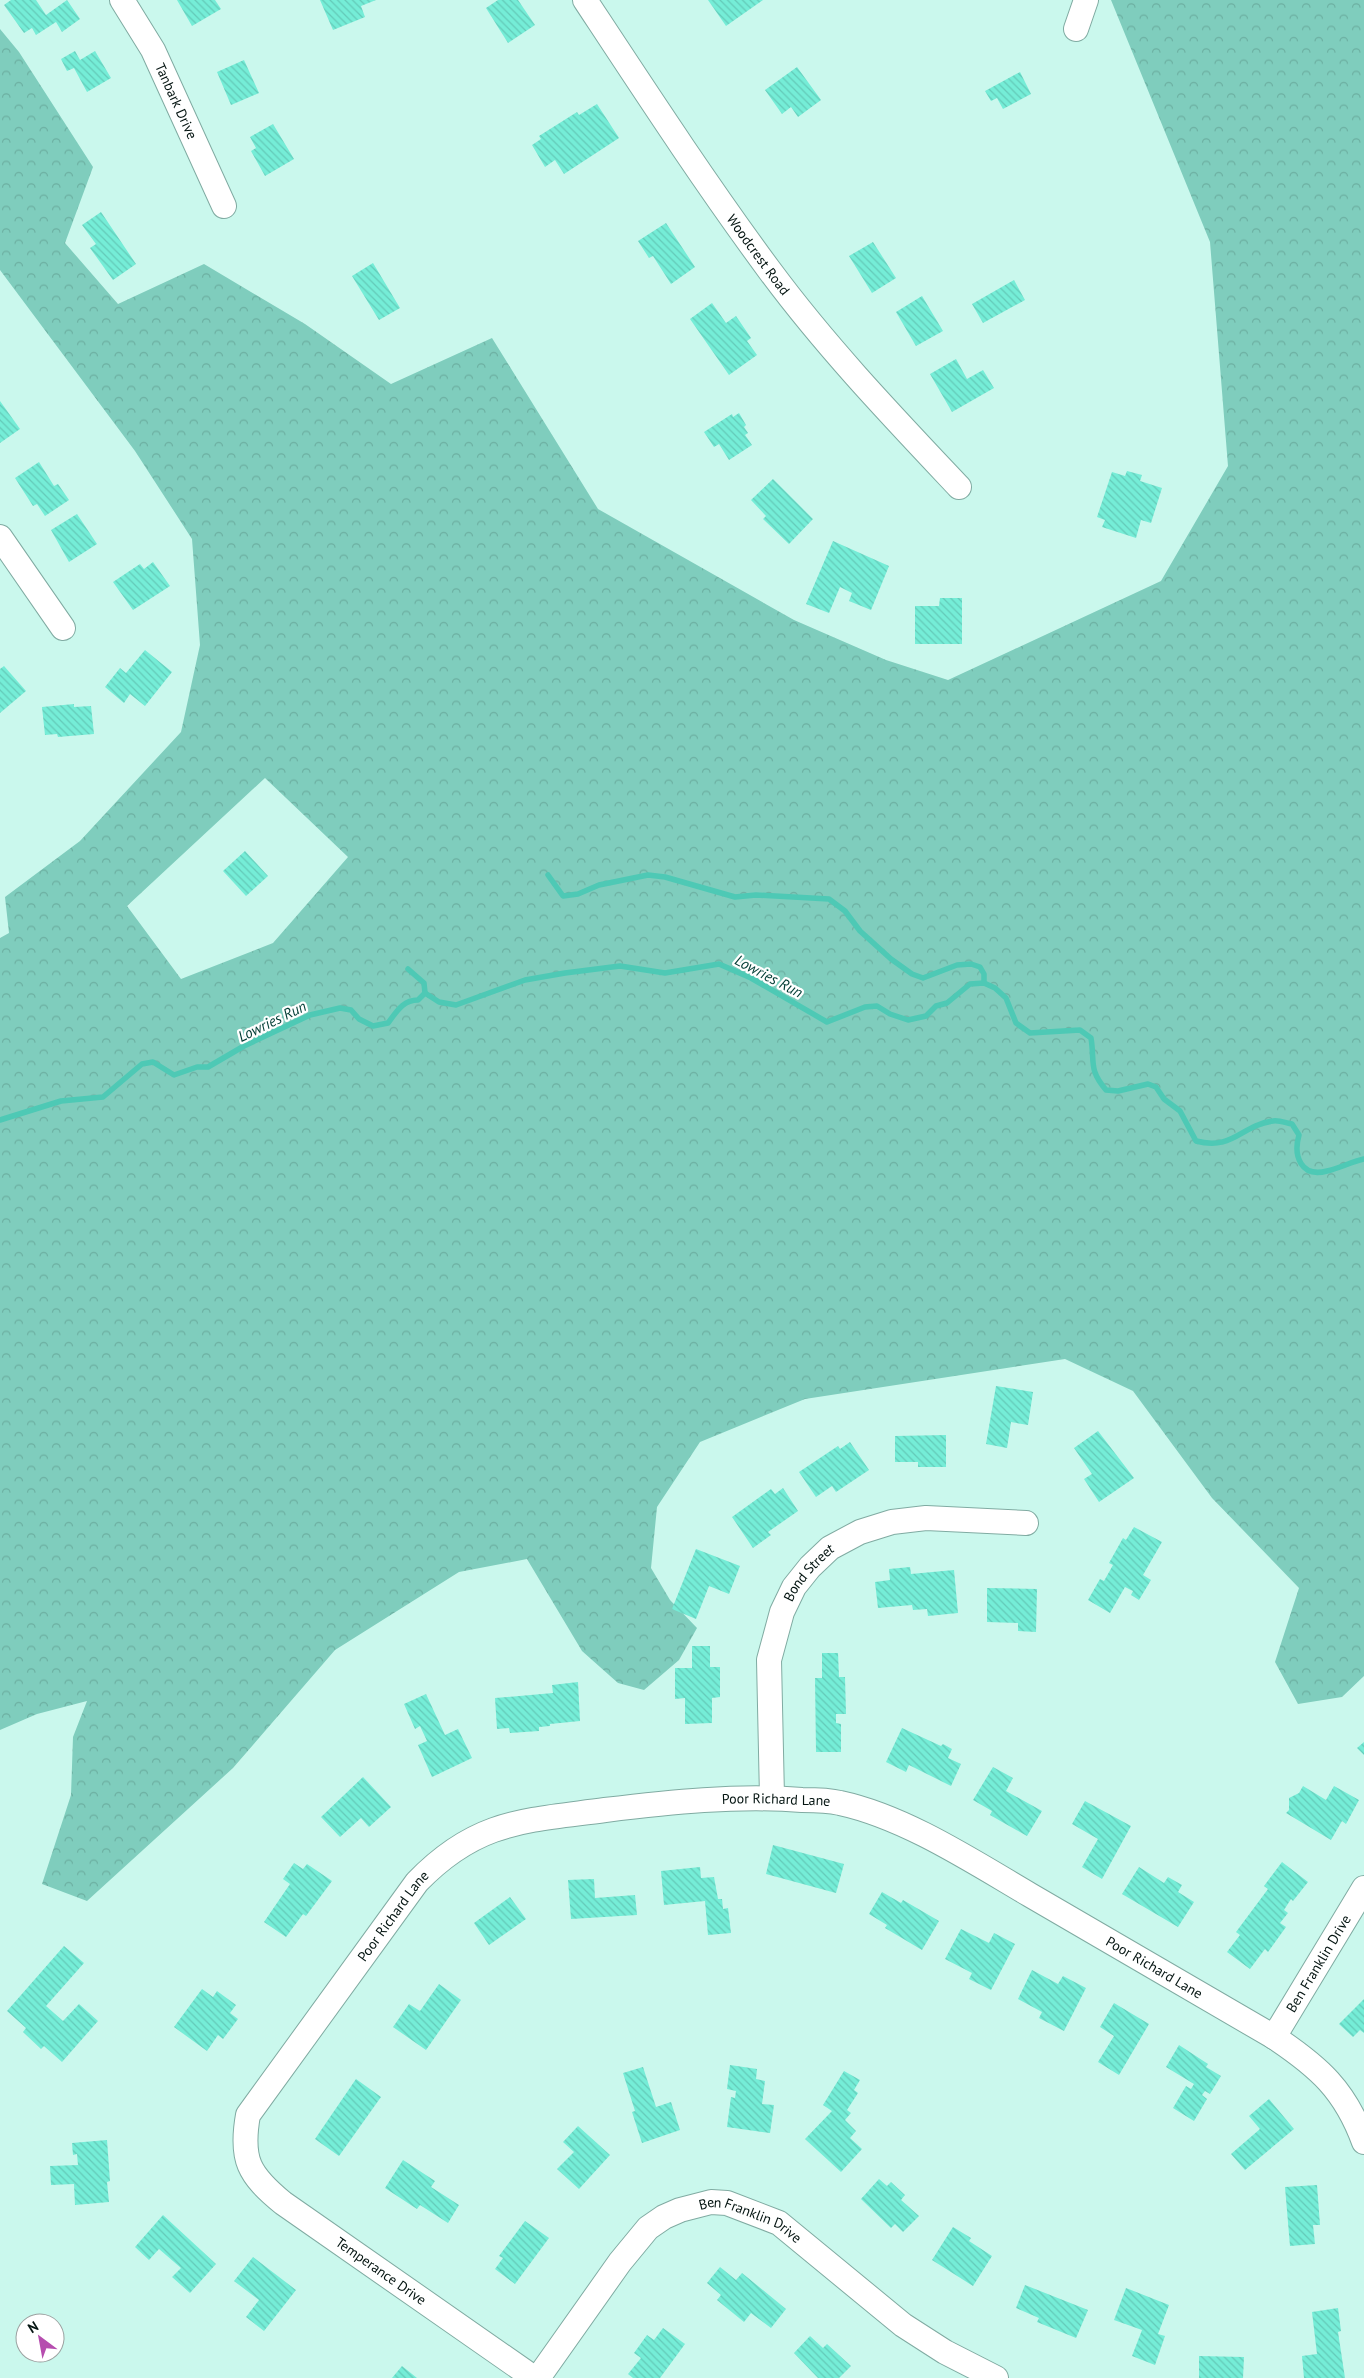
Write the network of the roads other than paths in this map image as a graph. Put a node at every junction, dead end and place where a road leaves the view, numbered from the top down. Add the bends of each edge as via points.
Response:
1 (122, 0) edge
2 (585, 0) edge
3 (1086, 0) edge
4 (1076, 29) dead end
5 (224, 206) dead end
6 (959, 487) dead end
7 (0, 537) edge
8 (62, 628) dead end
9 (1026, 1523) dead end
10 (772, 1798) junction
11 (1364, 1888) edge
12 (1274, 2037) junction
13 (1364, 2142) edge
14 (245, 2149) joint
15 (536, 2378) edge
16 (996, 2378) edge

1 - 5 street, Tanbark Drive via 157,58
2 - 6 street, Woodcrest Road via 679,142 771,272 866,389
3 - 4 street
7 - 8 street
9 - 10 street, Bond Street via 926,1518 892,1522 860,1532 830,1548 810,1567 794,1587 782,1612 769,1660
10 - 12 street, Poor Richard Lane via 836,1802 891,1817
10 - 14 street, Poor Richard Lane via 630,1807 518,1822 488,1831 461,1845 436,1862 417,1882 258,2099 248,2115
11 - 12 street, Ben Franklin Drive
12 - 13 street, Poor Richard Lane via 1319,2070 1339,2092 1354,2116
14 - 15 street, Temperance Drive via 252,2171 261,2184 283,2203
15 - 16 street, Ben Franklin Drive via 648,2228 680,2210 711,2202 737,2206 779,2223 904,2325 945,2352

